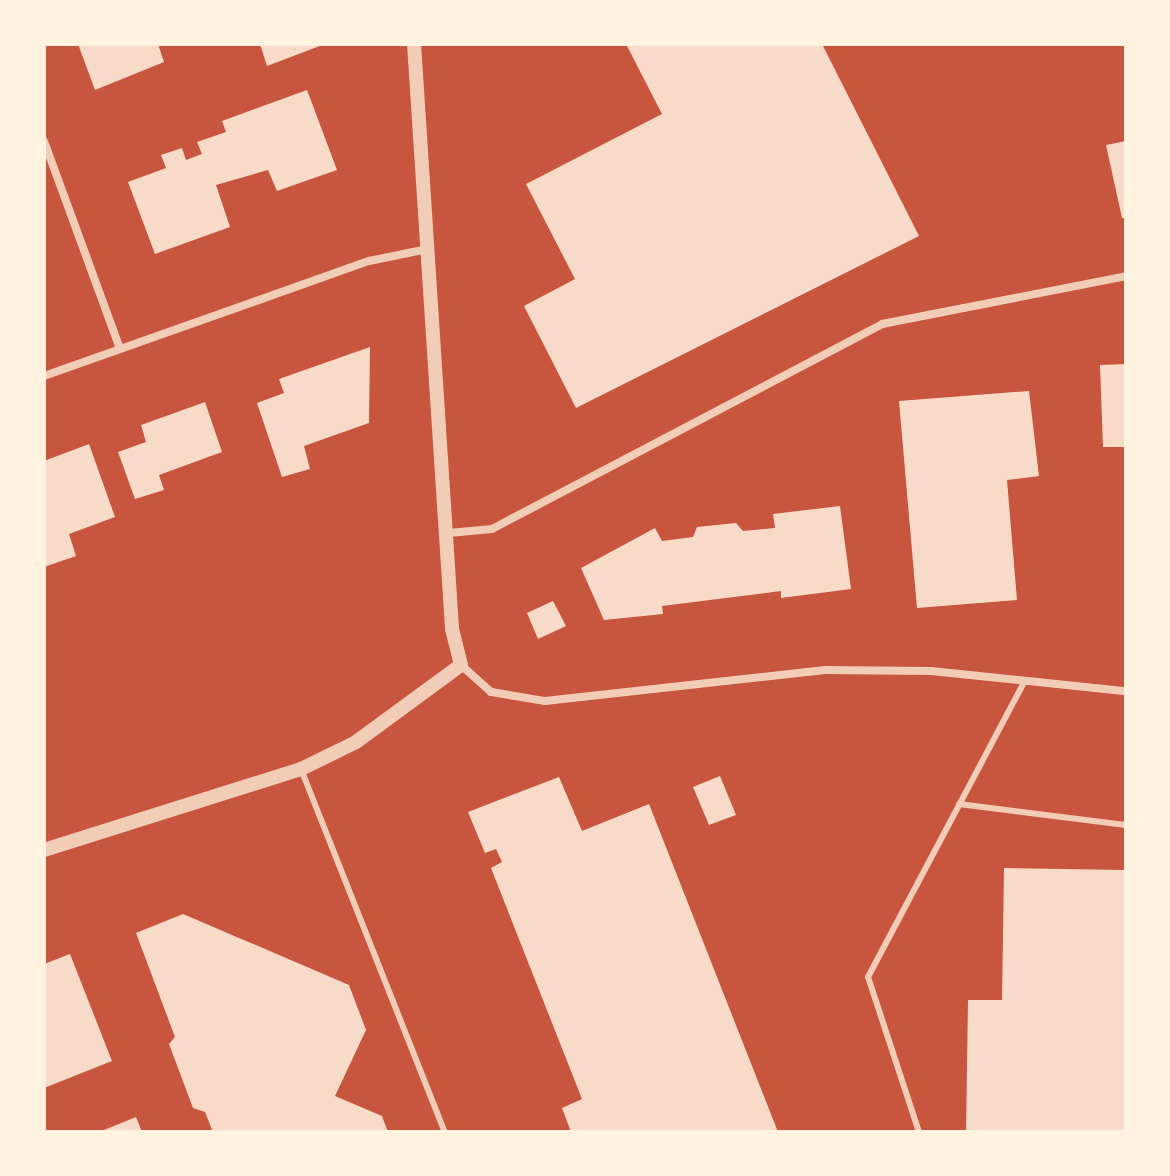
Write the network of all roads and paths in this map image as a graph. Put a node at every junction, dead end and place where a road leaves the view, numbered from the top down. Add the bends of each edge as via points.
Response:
1 (414, 44) edge
2 (44, 141) edge
3 (428, 249) junction
4 (1126, 276) edge
5 (120, 349) junction
6 (44, 376) edge
7 (449, 533) junction
8 (461, 665) junction
9 (1024, 682) junction
10 (1126, 691) edge
11 (301, 769) junction
12 (959, 804) junction
13 (1126, 825) edge
14 (44, 850) edge
15 (445, 1132) edge
16 (919, 1132) edge

1 - 3 street
2 - 5 street
3 - 5 street via 369,261
3 - 7 street
4 - 7 street via 882,324 492,529
5 - 6 street
7 - 8 street via 452,628
8 - 9 street via 491,692 545,701 825,670 931,671
8 - 11 street via 356,742
9 - 10 street
9 - 12 lane
11 - 14 street
11 - 15 lane
12 - 13 lane
12 - 16 lane via 868,977

